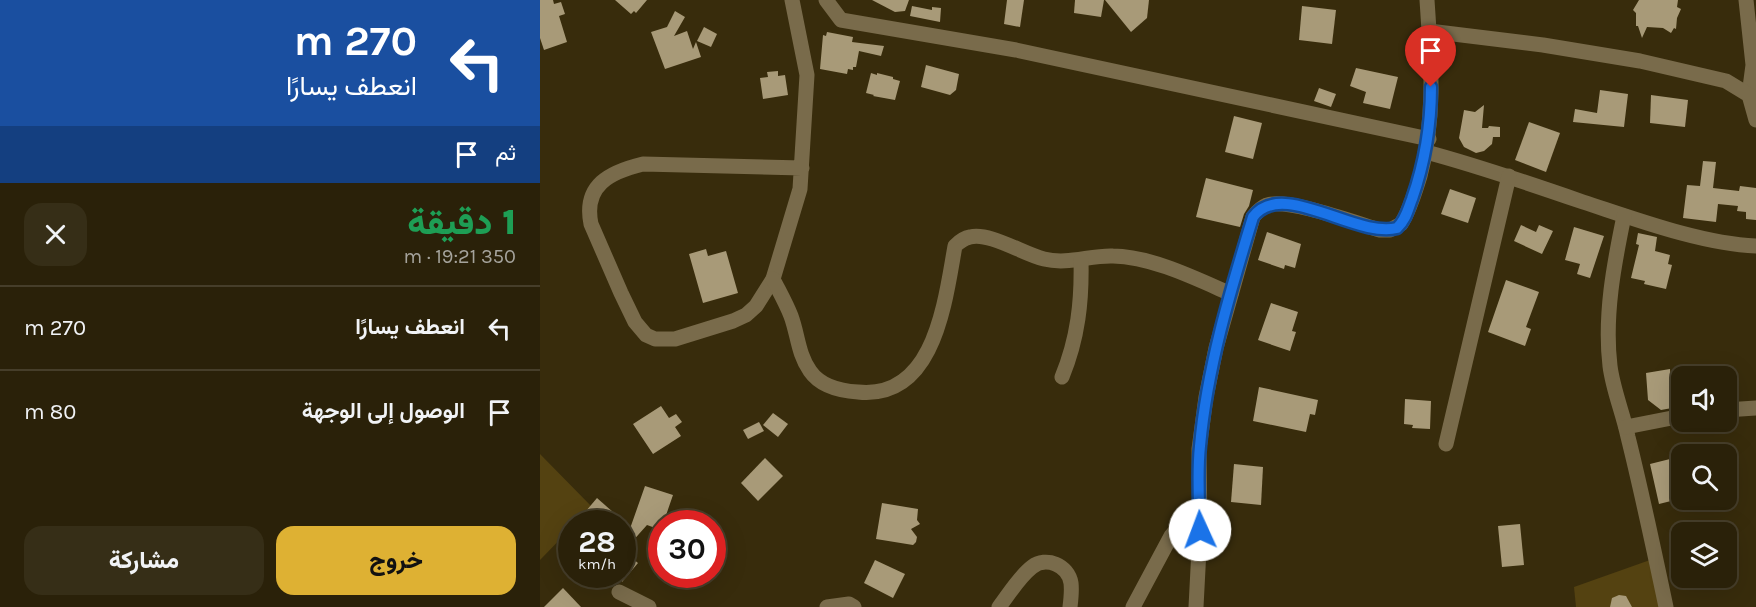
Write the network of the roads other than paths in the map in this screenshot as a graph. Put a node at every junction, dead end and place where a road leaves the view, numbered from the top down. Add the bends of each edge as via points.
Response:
1 (792, 0) edge
2 (826, 0) edge
3 (1427, 0) edge
4 (1746, 0) edge
5 (1429, 31) junction
6 (1749, 95) junction
7 (1756, 120) edge
8 (1427, 145) junction
9 (802, 168) junction
10 (1509, 177) junction
11 (1624, 216) junction
12 (1756, 246) edge
13 (1081, 260) junction
14 (773, 279) junction
15 (1231, 294) junction
16 (1062, 377) dead end
17 (1756, 408) edge
18 (1737, 409) edge
19 (1671, 418) edge
20 (1626, 427) junction
21 (1446, 444) dead end
22 (1199, 512) junction
23 (619, 592) dead end
24 (649, 607) edge
25 (827, 607) edge
26 (854, 607) edge
27 (999, 607) edge
28 (1070, 607) edge
29 (1133, 607) edge
30 (1196, 607) edge
31 (1666, 607) edge

1 - 9 street via 807,75
2 - 8 street via 841,20 1016,50
3 - 5 street
4 - 6 street via 1753,65
5 - 6 street via 1640,61 1726,81
5 - 8 street via 1432,76
6 - 7 street
8 - 10 street
8 - 15 street via 1406,217 1397,228 1380,230 1283,204 1259,209 1253,217
9 - 14 street via 800,189
9 - 14 street via 643,164 604,179 591,199 591,224 645,336 675,339 733,321 756,306
10 - 11 street
10 - 21 street
11 - 12 street via 1723,242
11 - 20 street via 1612,284 1609,349 1614,389
13 - 14 street via 1045,260 986,237 963,240 955,246 943,312 927,354 901,384 884,392 844,391 824,384 811,373 802,359 791,316
13 - 15 street via 1115,256 1139,260
13 - 16 street via 1080,316
15 - 22 street via 1206,397
17 - 18 street
19 - 20 street
20 - 31 street
22 - 29 street via 1185,519 1171,536
22 - 30 street
23 - 24 street
25 - 26 street
27 - 28 street via 1028,570 1047,562 1063,568 1068,576

